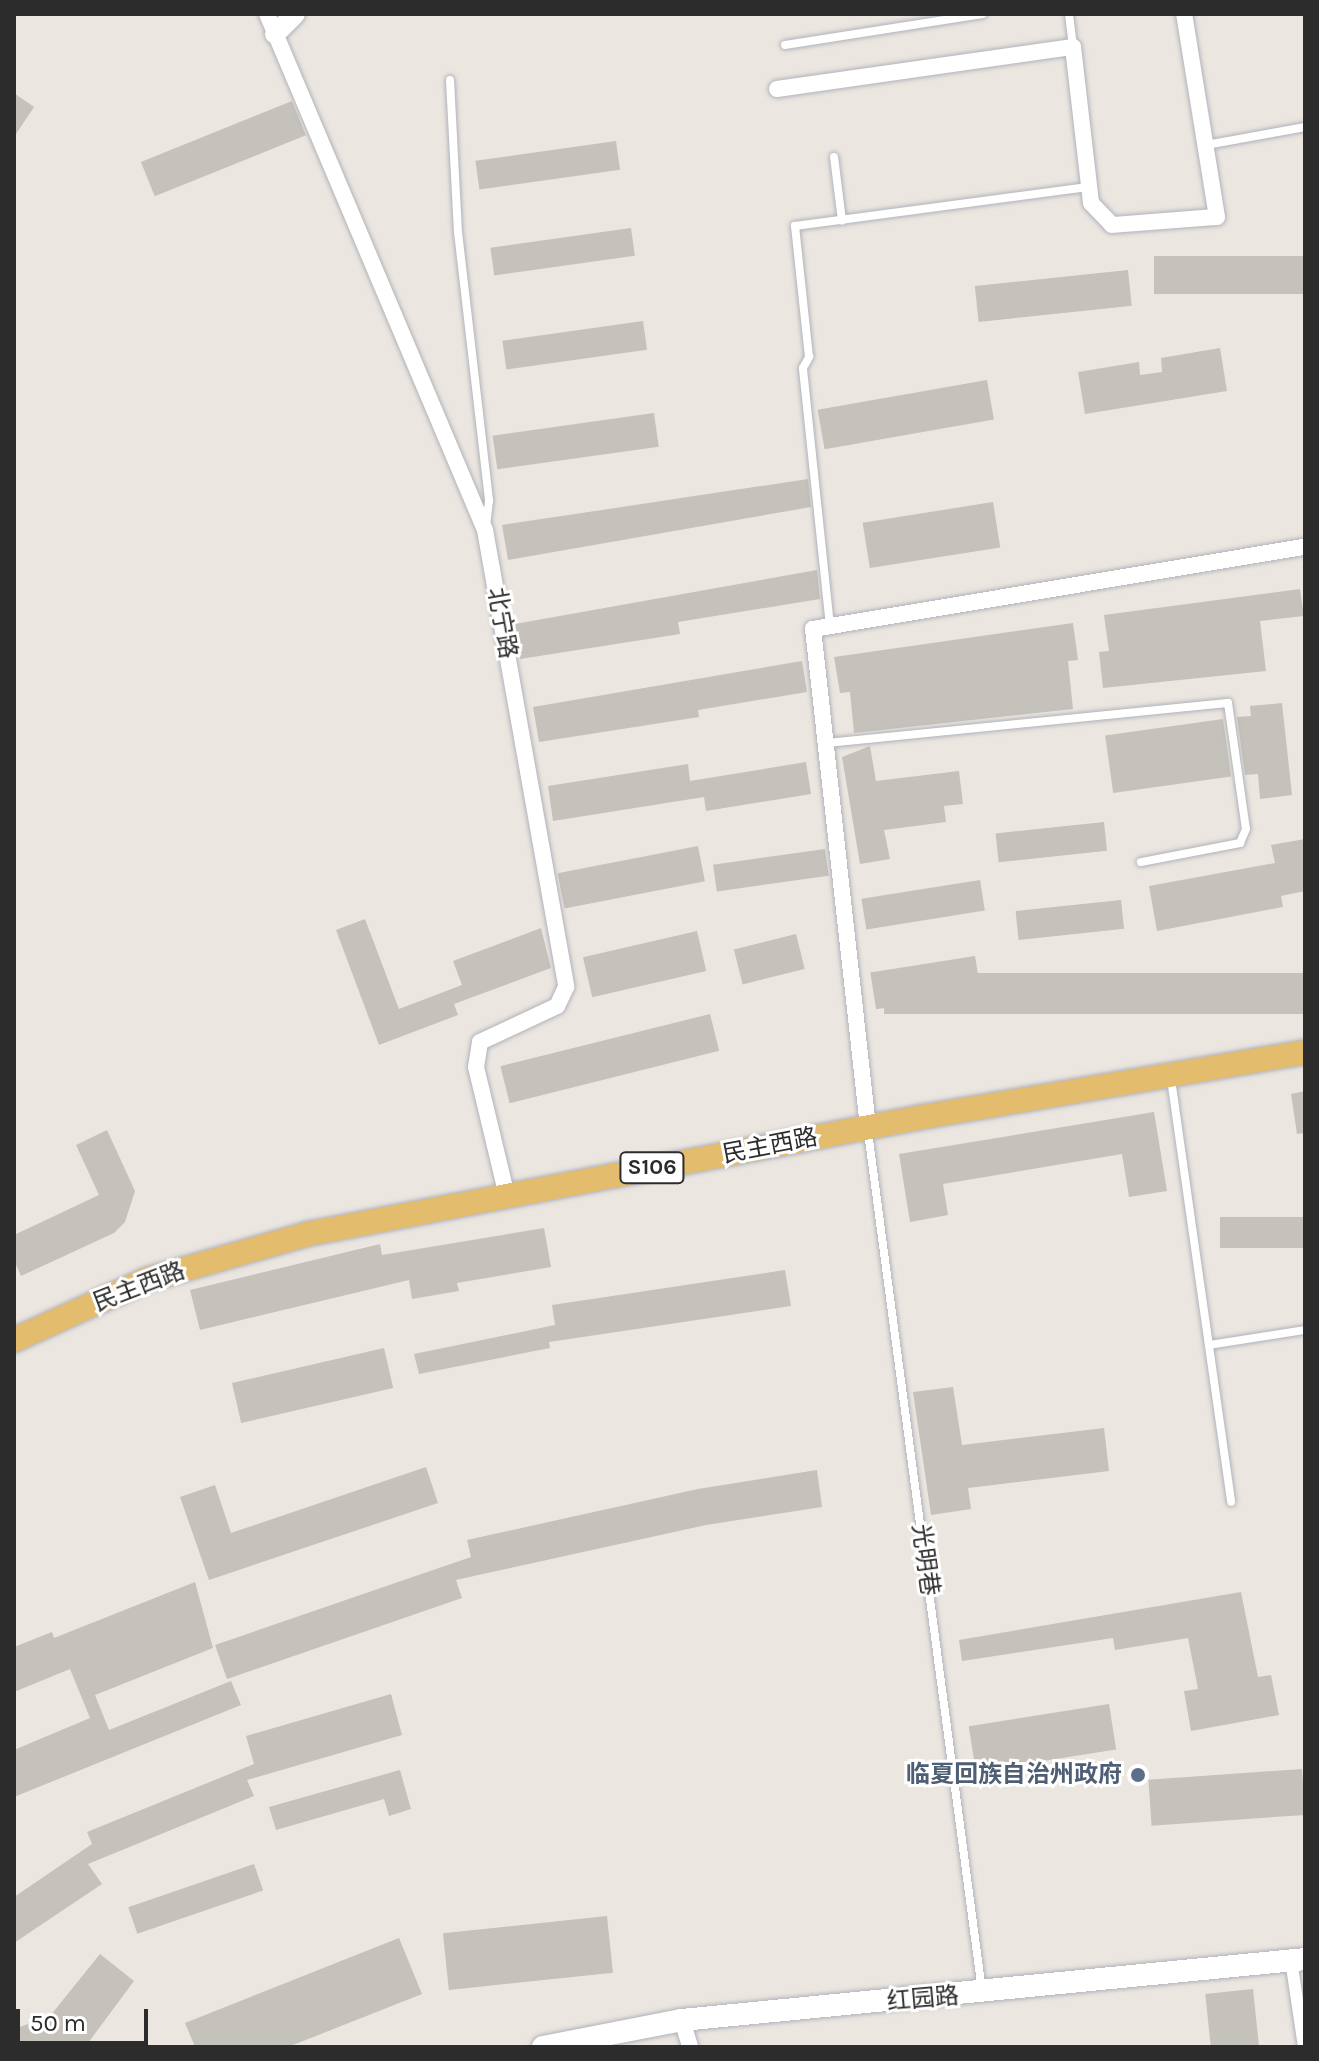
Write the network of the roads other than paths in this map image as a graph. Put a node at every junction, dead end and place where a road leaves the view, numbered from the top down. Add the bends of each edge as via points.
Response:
1 (267, 14) edge
2 (295, 14) edge
3 (983, 14) edge
4 (1069, 14) edge
5 (1184, 14) edge
6 (275, 34) junction
7 (785, 45) dead end
8 (1073, 47) junction
9 (450, 80) dead end
10 (777, 89) dead end
11 (1305, 127) edge
12 (1206, 145) junction
13 (834, 157) dead end
14 (1089, 187) junction
15 (842, 220) junction
16 (485, 530) junction
17 (1305, 547) edge
18 (830, 626) junction
19 (825, 743) junction
20 (1141, 862) dead end
21 (1305, 1052) edge
22 (1170, 1075) junction
23 (868, 1127) junction
24 (507, 1196) junction
25 (1305, 1330) edge
26 (14, 1340) edge
27 (1209, 1345) junction
28 (1231, 1502) dead end
29 (1298, 1959) edge
30 (982, 1993) junction
31 (682, 2020) junction
32 (543, 2047) edge
33 (690, 2047) edge
34 (1304, 2047) edge

1 - 6 street, 北宁路
2 - 6 street
3 - 7 lane
4 - 8 lane
5 - 12 street
6 - 16 street, 北宁路
8 - 10 street
8 - 14 street
9 - 16 lane via 458,232 489,501
11 - 12 lane
12 - 14 street via 1217,217 1112,225 1091,203
13 - 15 lane
14 - 15 lane
15 - 18 lane via 795,226 809,357 803,368
16 - 24 street, 北宁路 via 566,987 557,1006 480,1042 476,1067
17 - 18 street
18 - 19 street via 813,629
19 - 20 lane via 1228,703 1246,829 1240,843
19 - 23 street
21 - 22 main road, 民主西路 / S106
22 - 23 main road, 民主西路 / S106
22 - 27 lane
23 - 24 main road, 民主西路 / S106
23 - 30 lane, 光明巷
24 - 26 main road, 民主西路 / S106 via 307,1234 161,1276
25 - 27 lane
27 - 28 lane
29 - 30 main road, 红园路
29 - 34 street
30 - 31 main road, 红园路
31 - 32 main road, 红园路
31 - 33 street

